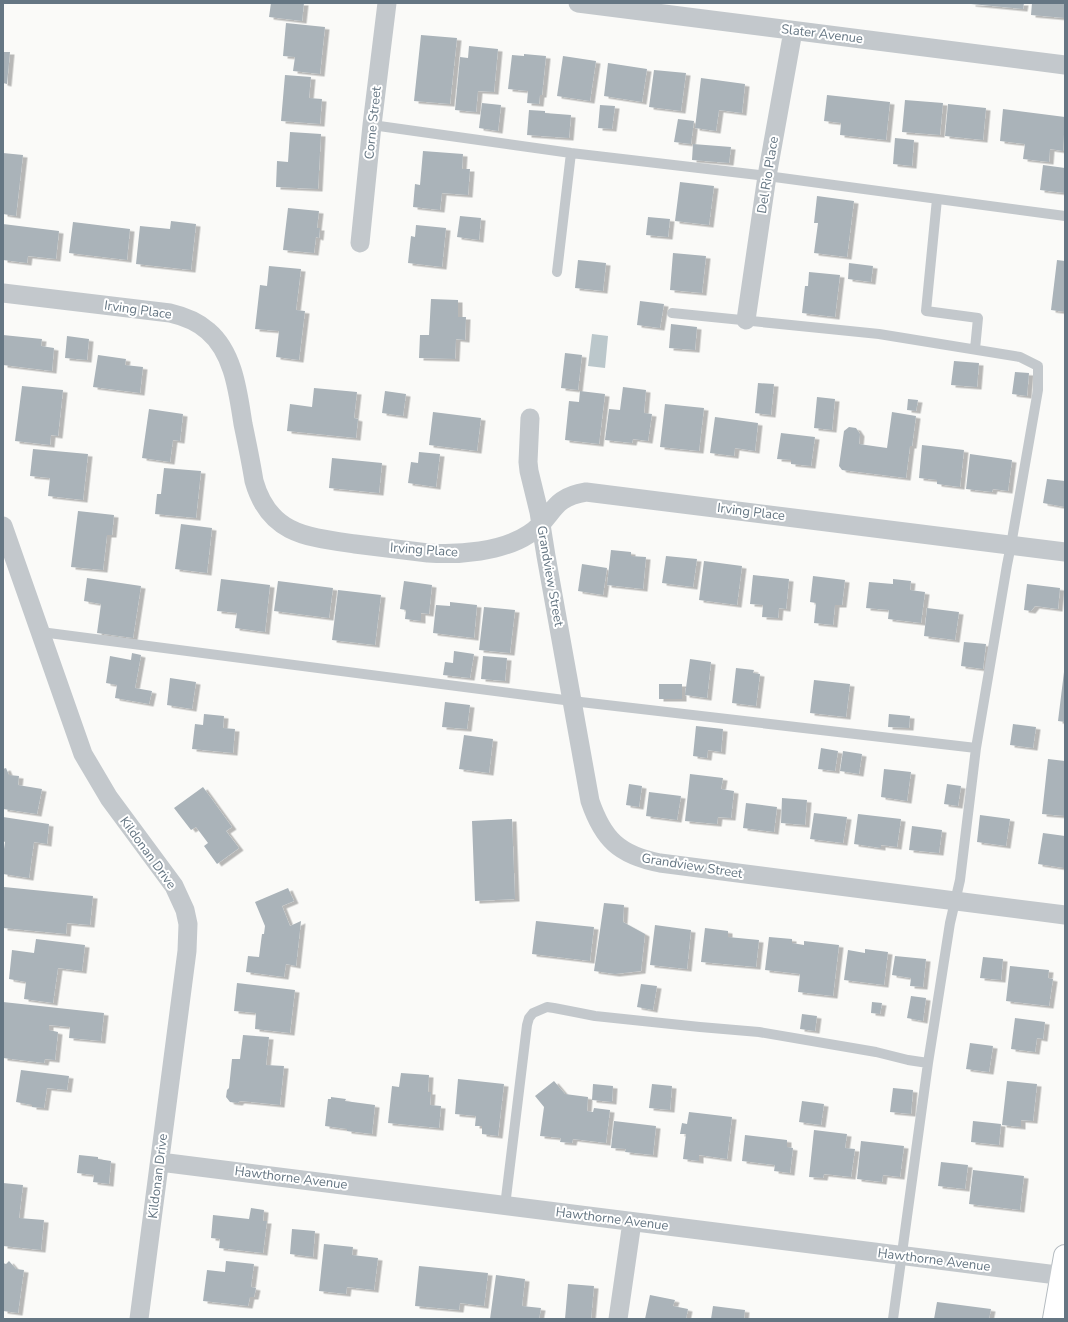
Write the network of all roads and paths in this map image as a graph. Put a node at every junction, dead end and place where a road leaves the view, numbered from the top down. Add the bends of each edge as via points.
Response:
1 (387, 3) edge
2 (578, 3) edge
3 (793, 31) junction
4 (1065, 65) edge
5 (372, 125) junction
6 (571, 153) junction
7 (767, 176) junction
8 (937, 199) junction
9 (1065, 216) edge
10 (360, 243) dead end
11 (557, 272) dead end
12 (3, 293) edge
13 (672, 313) dead end
14 (746, 320) junction
15 (975, 350) junction
16 (530, 418) dead end
17 (541, 524) junction
18 (3, 526) edge
19 (1011, 545) junction
20 (1065, 552) edge
21 (41, 632) junction
22 (572, 701) junction
23 (976, 748) junction
24 (955, 901) junction
25 (1065, 915) edge
26 (928, 1062) junction
27 (160, 1162) junction
28 (505, 1206) junction
29 (632, 1222) junction
30 (901, 1256) junction
31 (1064, 1269) edge
32 (139, 1319) edge
33 (618, 1319) edge
34 (893, 1319) edge
35 (1054, 1319) edge

1 - 5 street, Corne Street
2 - 3 street, Slater Avenue
3 - 4 street, Slater Avenue
3 - 7 street, Del Rio Place
5 - 6 lane
5 - 10 street, Corne Street
6 - 7 lane
6 - 11 lane
7 - 8 lane
7 - 14 street, Del Rio Place
8 - 9 lane
8 - 15 lane via 926,311 978,318
12 - 17 street, Irving Place via 170,313 196,322 209,331 227,357 233,374 258,493 270,514 290,530 328,540 446,554 476,551 517,540
13 - 14 lane
14 - 15 lane via 879,334
15 - 19 lane via 1020,357 1038,366 1038,390
16 - 17 street, Grandview Street via 528,462
17 - 19 street, Irving Place via 555,505 563,499 586,492
17 - 22 street, Grandview Street
18 - 21 street, Kildonan Drive
19 - 20 street, Irving Place
19 - 23 lane
21 - 22 lane
21 - 27 street, Kildonan Drive via 82,754 109,798 167,876 185,910 188,924 187,951
22 - 23 lane
22 - 24 street, Grandview Street via 595,816 602,830 622,850 660,864
23 - 24 lane via 960,880
24 - 25 street, Grandview Street
24 - 26 lane
26 - 28 lane via 759,1032 595,1016 547,1007 533,1013 527,1025
26 - 30 lane
27 - 28 street, Hawthorne Avenue
27 - 32 street, Kildonan Drive
28 - 29 street, Hawthorne Avenue
29 - 30 street, Hawthorne Avenue
29 - 33 street
30 - 31 street, Hawthorne Avenue
30 - 34 lane
31 - 35 main road

